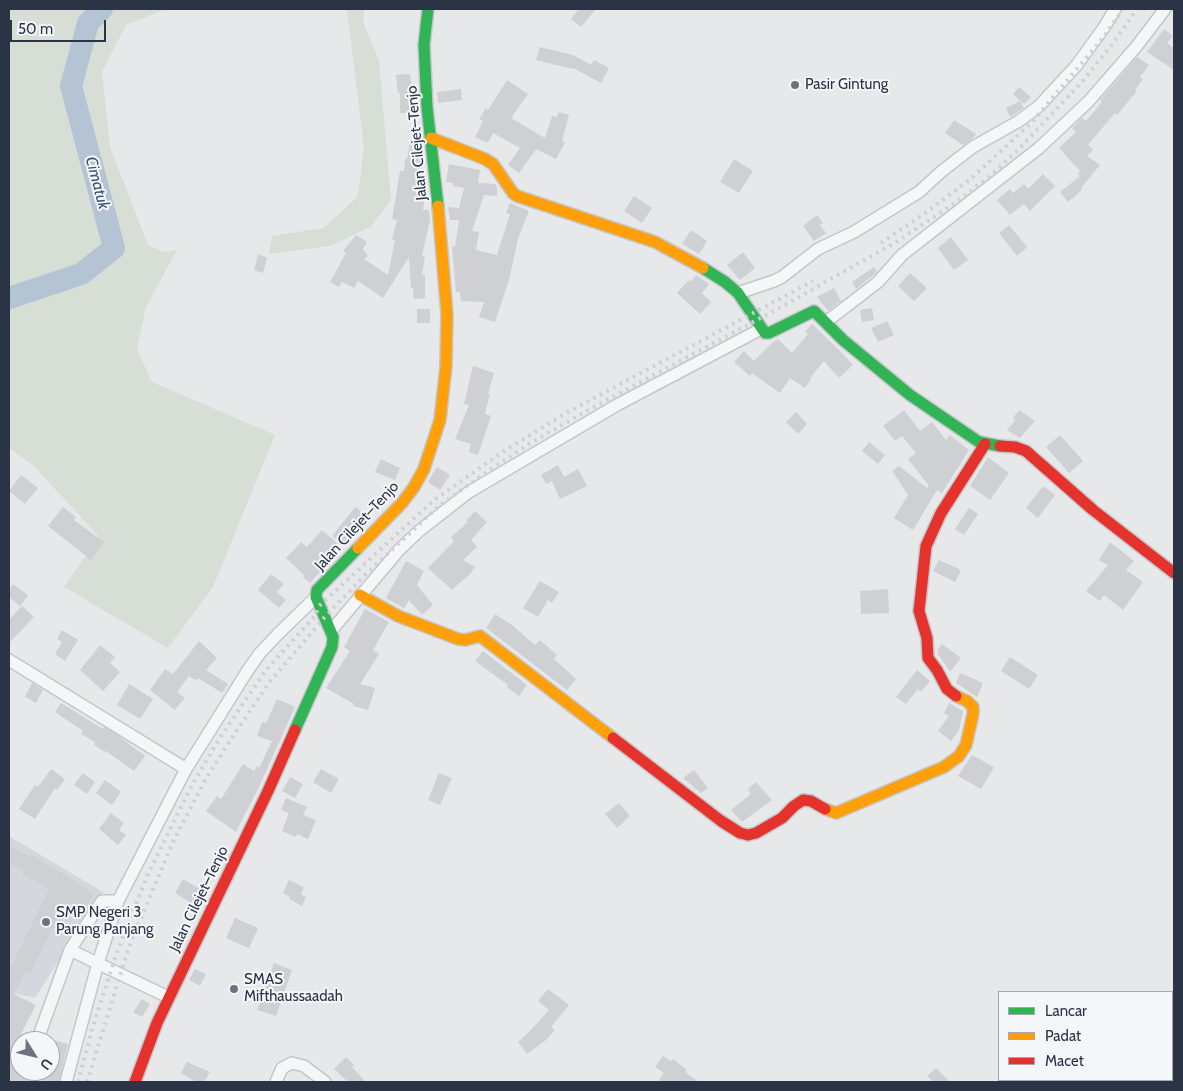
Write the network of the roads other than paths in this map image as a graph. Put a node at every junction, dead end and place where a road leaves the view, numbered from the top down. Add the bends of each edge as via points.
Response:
1 (428, 9) edge
2 (1115, 9) edge
3 (1165, 9) edge
4 (430, 138) junction
5 (738, 293) junction
6 (826, 322) junction
7 (760, 329) junction
8 (986, 444) junction
9 (1174, 573) edge
10 (360, 595) junction
11 (316, 597) junction
12 (330, 631) junction
13 (9, 660) edge
14 (186, 769) junction
15 (118, 901) junction
16 (70, 950) junction
17 (98, 963) junction
18 (168, 997) junction
19 (41, 1031) edge
20 (66, 1082) edge
21 (135, 1082) edge
22 (276, 1082) edge
23 (325, 1082) edge

1 - 4 street, Jalan Cilejet–Tenjo via 424,45
2 - 5 street via 1076,66 1039,106 973,147 919,192 854,232 818,249 782,277
3 - 6 street via 1088,102 1039,148 902,255 878,282
4 - 5 street via 493,164 517,196 655,242 712,273
4 - 11 street, Jalan Cilejet–Tenjo via 447,314 440,420 428,458 414,486 394,512 319,587
5 - 7 street
6 - 7 street via 810,312 769,333
6 - 8 street via 843,340 910,394
7 - 10 street via 618,405 469,492 408,541
8 - 9 street via 1026,451 1093,510
8 - 10 street via 941,514 926,546 919,611 927,638 928,658 947,689 973,707 966,745 959,756 944,767 836,813 803,800 782,818 748,836 720,821 480,636 458,639 398,616
10 - 12 street
11 - 12 street, Jalan Cilejet–Tenjo
11 - 14 street via 260,653
12 - 18 street, Jalan Cilejet–Tenjo via 333,642 330,652 268,792
13 - 14 street
14 - 15 street
15 - 16 street via 102,901
15 - 17 street
16 - 17 street
16 - 19 street
17 - 18 street
17 - 20 street
18 - 21 street, Jalan Cilejet–Tenjo
22 - 23 street via 282,1068 292,1063 304,1066

